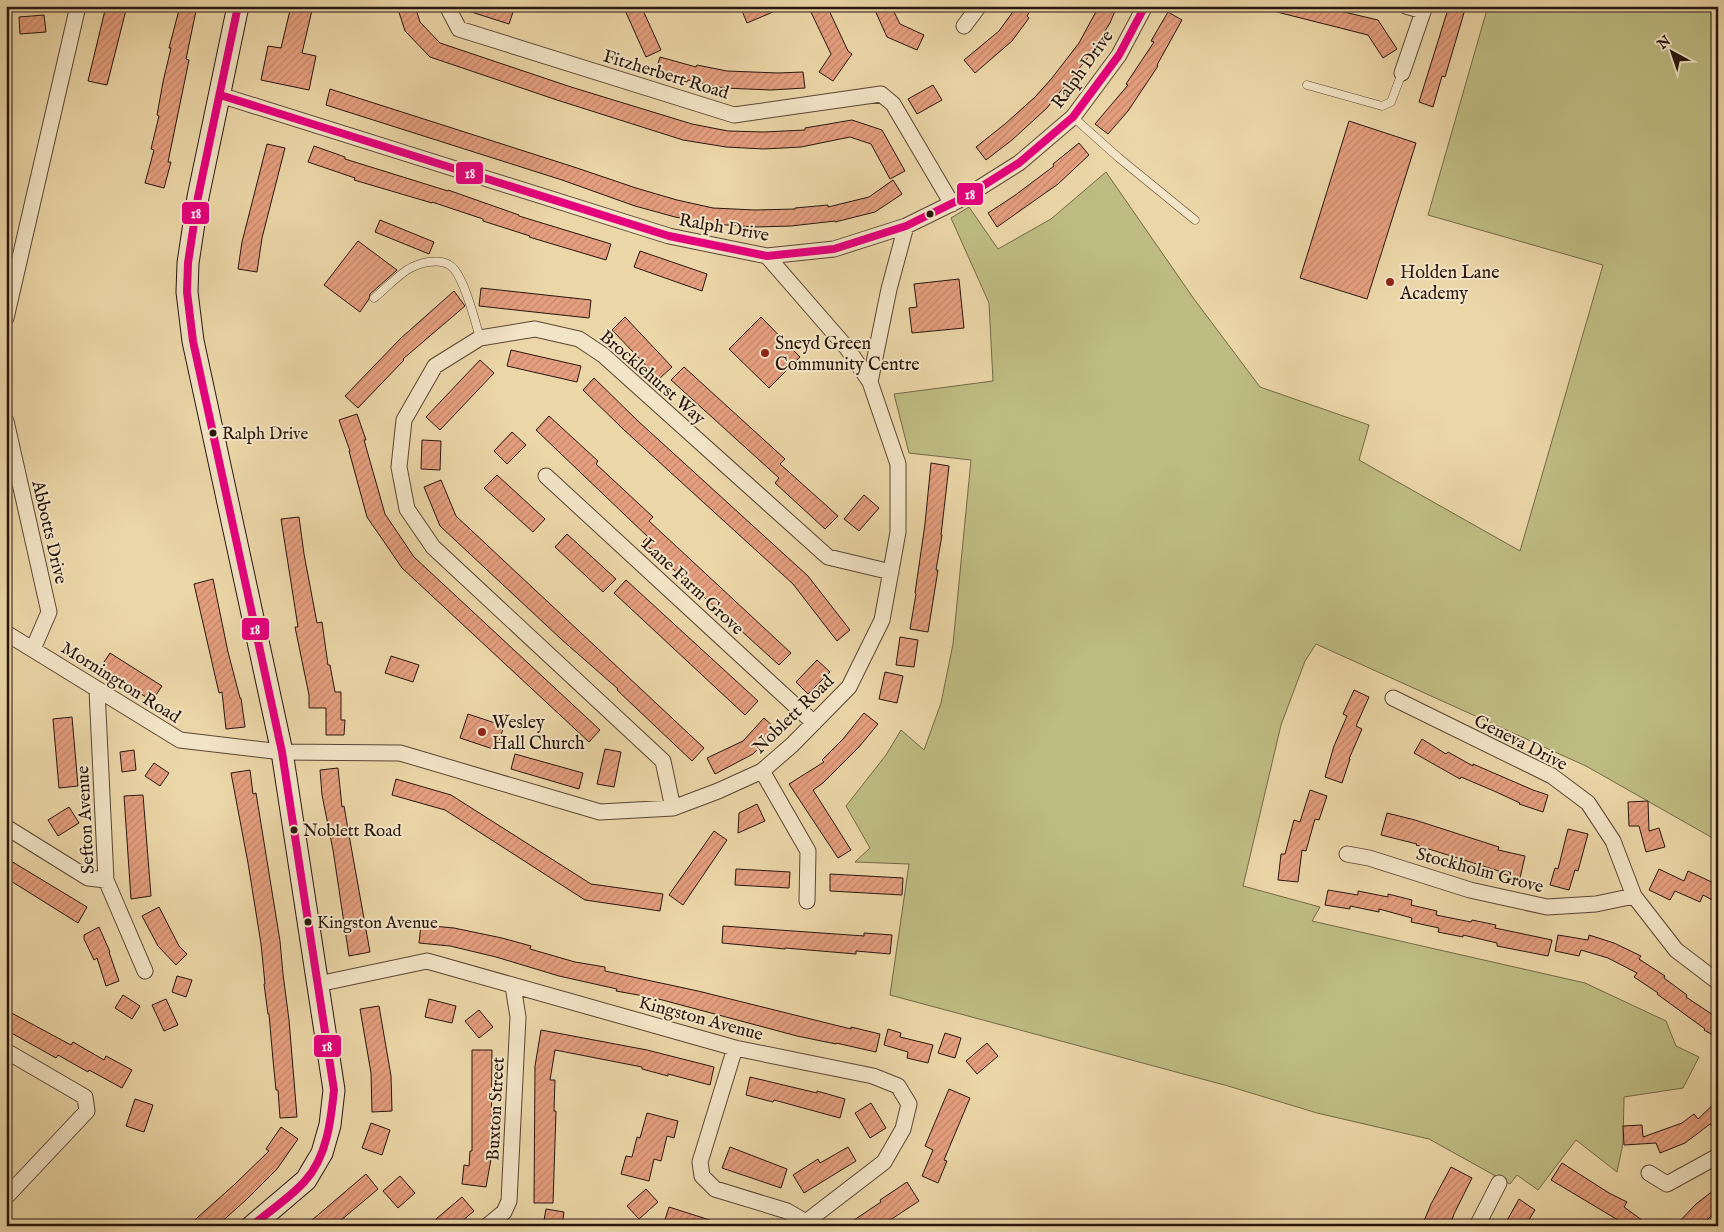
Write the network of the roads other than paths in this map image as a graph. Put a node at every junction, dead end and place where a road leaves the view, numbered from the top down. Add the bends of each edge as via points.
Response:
1 (78, 6) edge
2 (238, 6) edge
3 (447, 6) edge
4 (979, 6) edge
5 (1145, 6) edge
6 (1406, 6) edge
7 (1424, 9) edge
8 (964, 26) dead end
9 (1402, 74) joint
10 (1307, 85) dead end
11 (220, 94) junction
12 (1073, 117) junction
13 (952, 204) junction
14 (1195, 220) dead end
15 (906, 226) junction
16 (767, 256) junction
17 (374, 298) dead end
18 (6, 318) edge
19 (480, 338) junction
20 (870, 382) junction
21 (6, 422) edge
22 (546, 476) dead end
23 (891, 572) junction
24 (6, 632) edge
25 (33, 649) junction
26 (97, 690) junction
27 (1393, 698) dead end
28 (814, 723) junction
29 (282, 752) junction
30 (762, 770) junction
31 (672, 808) junction
32 (6, 827) edge
33 (1347, 854) dead end
34 (106, 880) junction
35 (1634, 896) junction
36 (807, 901) dead end
37 (145, 971) dead end
38 (1718, 982) edge
39 (318, 984) junction
40 (513, 986) junction
41 (735, 1048) junction
42 (6, 1052) edge
43 (1718, 1156) edge
44 (1649, 1173) dead end
45 (1499, 1184) dead end
46 (6, 1197) edge
47 (806, 1224) edge
48 (252, 1226) edge
49 (487, 1226) edge
50 (1477, 1226) edge

1 - 18 street
2 - 11 street
3 - 13 street, Fitzherbert Road via 459,29 734,115 881,94 893,104
4 - 8 street
5 - 12 street, Ralph Drive via 1119,55
6 - 7 street
7 - 9 street
9 - 10 lane via 1391,102 1382,106
11 - 16 street, Ralph Drive via 669,236
11 - 29 street via 198,197 187,292 193,341
12 - 13 street, Ralph Drive via 1019,162
12 - 14 lane
13 - 15 street, Ralph Drive
15 - 16 street, Ralph Drive via 834,249
15 - 20 street
16 - 20 street, Noblett Road via 847,348
17 - 19 lane via 407,270 423,263 435,261 450,265 460,278
19 - 23 street, Brocklehurst Way via 535,329 579,339 603,355 828,557
19 - 31 street, Brocklehurst Way via 435,366 404,420 399,467 408,509 433,547 663,761
20 - 23 street, Noblett Road via 898,464 898,532
21 - 25 street, Abbotts Drive via 49,612
22 - 28 street, Lane Farm Grove
23 - 28 street, Noblett Road via 882,620 849,687
24 - 25 street, Mornington Road
25 - 26 street, Mornington Road
26 - 29 street, Mornington Road via 180,740
26 - 34 street, Sefton Avenue
27 - 35 street, Geneva Drive via 1552,776 1588,803 1613,841
28 - 30 street, Noblett Road
29 - 31 street, Noblett Road via 400,753 600,812
29 - 39 street
30 - 31 street, Noblett Road
30 - 36 street via 808,851
32 - 34 street via 88,878
33 - 35 street, Stockholm Grove via 1470,890 1547,907 1596,904
34 - 37 street, Sefton Avenue
35 - 38 street, Geneva Drive via 1676,950
39 - 40 street, Kingston Avenue via 428,961
39 - 48 street via 334,1090 330,1125 322,1152 306,1180
40 - 41 street, Kingston Avenue
40 - 49 street, Buxton Street via 518,1016 509,1201 504,1212
41 - 47 street via 700,1162 702,1176 715,1189 787,1211
41 - 47 street, Kingston Avenue via 873,1076 898,1086 909,1104 903,1129 884,1162
42 - 46 street via 85,1097 86,1111
43 - 44 street via 1667,1184
45 - 50 street

